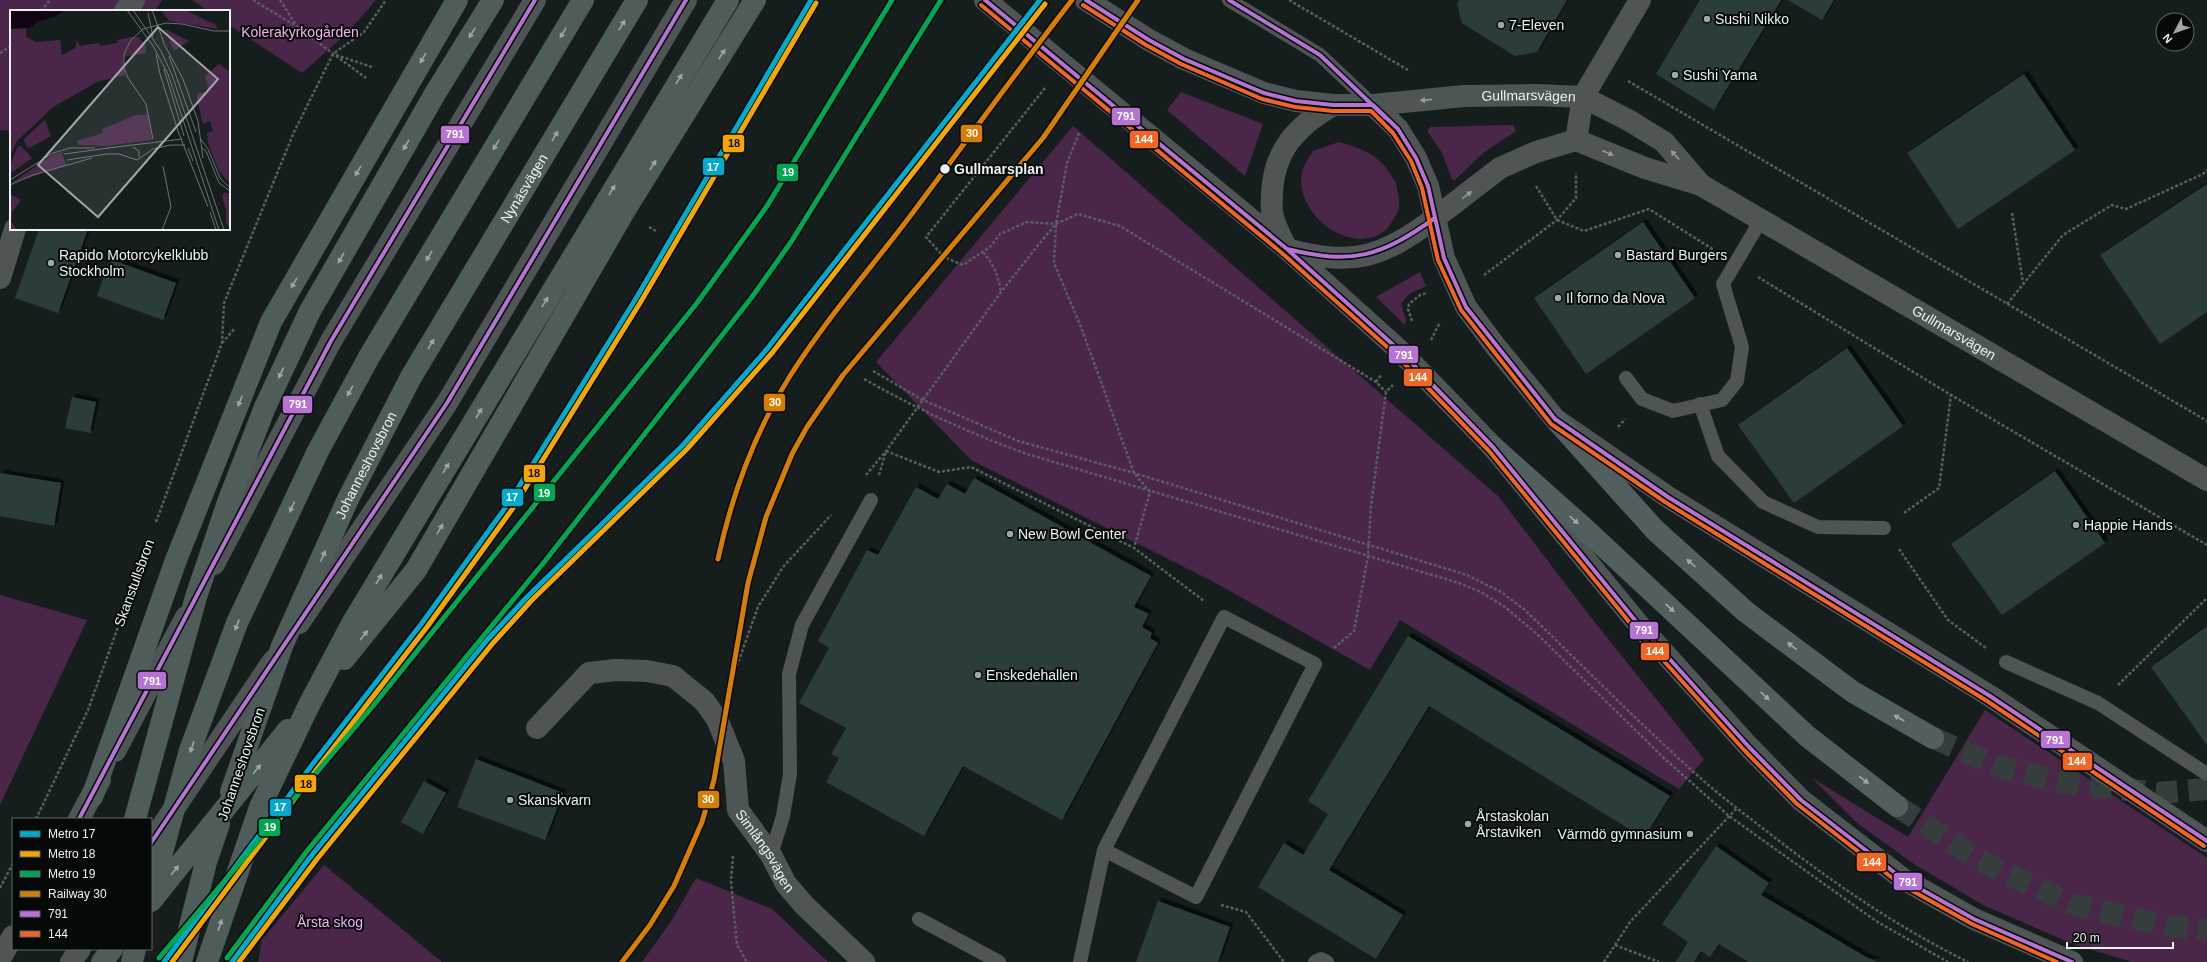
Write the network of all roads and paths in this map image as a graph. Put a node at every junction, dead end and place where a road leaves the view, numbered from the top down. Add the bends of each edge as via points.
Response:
1 (50, 0) edge
2 (134, 0) edge
3 (253, 0) edge
4 (280, 0) edge
5 (386, 0) edge
6 (457, 0) edge
7 (493, 0) edge
8 (535, 0) edge
9 (583, 0) edge
10 (637, 0) edge
11 (686, 0) edge
12 (728, 0) edge
13 (755, 0) edge
14 (985, 0) edge
15 (1086, 0) edge
16 (1229, 0) edge
17 (1289, 0) edge
18 (1640, 0) edge
19 (42, 10) edge
20 (126, 10) edge
21 (296, 26) junction
22 (10, 47) edge
23 (0, 53) edge
24 (333, 54) junction
25 (1601, 66) junction
26 (372, 67) dead end
27 (1410, 71) dead end
28 (366, 78) dead end
29 (1046, 87) dead end
30 (1583, 97) junction
31 (1333, 105) junction
32 (1373, 105) junction
33 (1080, 133) dead end
34 (1576, 140) junction
35 (2207, 170) edge
36 (1701, 185) junction
37 (2012, 213) dead end
38 (1435, 218) junction
39 (1557, 220) junction
40 (1761, 220) junction
41 (1056, 224) junction
42 (15, 230) edge
43 (1287, 249) junction
44 (983, 252) junction
45 (1736, 263) junction
46 (0, 278) edge
47 (2023, 284) junction
48 (1456, 286) junction
49 (1001, 292) junction
50 (2007, 304) junction
51 (1466, 307) junction
52 (1406, 357) junction
53 (873, 371) dead end
54 (411, 377) joint
55 (1626, 378) dead end
56 (864, 379) dead end
57 (1376, 382) junction
58 (1386, 392) junction
59 (1951, 395) junction
60 (923, 400) junction
61 (1700, 404) junction
62 (917, 409) junction
63 (1554, 420) junction
64 (2207, 420) edge
65 (1493, 447) junction
66 (886, 451) junction
67 (1134, 473) junction
68 (861, 480) dead end
69 (2207, 480) edge
70 (1150, 492) junction
71 (871, 500) joint
72 (836, 510) dead end
73 (156, 523) dead end
74 (1884, 528) junction
75 (1368, 544) junction
76 (2207, 545) edge
77 (1134, 548) junction
78 (1368, 556) junction
79 (2207, 598) edge
80 (1224, 617) junction
81 (120, 620) dead end
82 (2006, 662) joint
83 (1315, 664) junction
84 (2098, 703) junction
85 (717, 719) junction
86 (537, 728) dead end
87 (1933, 738) tunnel mouth
88 (2207, 774) edge
89 (92, 796) junction
90 (1897, 806) tunnel mouth
91 (1737, 808) junction
92 (738, 810) junction
93 (1729, 816) junction
94 (36, 818) edge
95 (80, 818) edge
96 (135, 818) edge
97 (2207, 841) edge
98 (152, 842) edge
99 (1104, 850) junction
100 (771, 855) junction
101 (12, 865) edge
102 (0, 888) edge
103 (152, 889) edge
104 (1196, 897) junction
105 (152, 900) edge
106 (918, 919) dead end
107 (12, 938) edge
108 (1615, 945) junction
109 (79, 950) edge
110 (105, 950) edge
111 (111, 950) edge
112 (135, 950) edge
113 (0, 959) edge
114 (71, 962) edge
115 (102, 962) edge
116 (132, 962) edge
117 (181, 962) edge
118 (207, 962) edge
119 (747, 962) edge
120 (864, 962) edge
121 (999, 962) edge
122 (1080, 962) edge
123 (1284, 962) edge
124 (1315, 962) edge
125 (1327, 962) edge
126 (1604, 962) edge
127 (1659, 962) edge
128 (1948, 962) edge
129 (1968, 962) edge
130 (2072, 962) edge

1 - 19 path
2 - 20 main road
3 - 21 path
4 - 21 path
5 - 24 path via 364,32
6 -> 89 highway via 272,322 176,560
7 -> 96 highway via 436,92 310,311 265,408 228,502 196,597
8 - 89 main road via 331,341
9 -> 103 highway via 369,357 318,451 238,623 190,750
54 -> 10 highway, Nynäsvägen
11 - 98 main road via 446,403
118 -> 12 highway via 260,807 309,705 353,622
105 -> 13 highway via 416,570 625,210
14 - 43 main road
15 - 31 main road, Gullmarsvägen via 1149,40 1191,62 1264,93 1296,101
16 - 32 lane via 1320,55
17 - 27 path
18 - 25 main road
21 - 24 path
22 - 23 path
24 - 26 path
24 - 28 path
24 - 73 path, Skanstullsbron via 294,132 224,303 222,343
25 - 30 main road
25 - 50 path
29 - 44 path via 926,238 944,257 963,265
30 -> 32 main road, Gullmarsvägen via 1464,96
30 - 34 main road
36 -> 30 main road, Gullmarsvägen via 1664,142
31 - 32 main road, Gullmarsvägen
31 - 43 main road via 1302,126 1281,153 1274,170 1271,211
32 - 38 main road via 1398,129 1416,158 1428,186
33 - 41 path via 1067,163
34 -> 36 main road, Gullmarsvägen via 1645,168
38 -> 34 main road via 1500,168 1536,152
34 - 39 path via 1576,198
35 - 47 path via 2126,209 2112,205 2064,235
36 - 40 main road, Gullmarsvägen
37 - 47 path
38 - 43 main road via 1406,240 1377,254 1338,258 1312,256
38 - 48 main road via 1444,258
39 - 45 path via 1584,231 1649,209
39 - 48 path via 1482,277
40 - 45 lane
40 - 69 main road, Gullmarsvägen
41 - 44 path via 1027,222 1000,234
41 - 49 path
41 - 57 path via 1078,214 1120,226
41 - 67 path via 1054,263 1081,327
42 - 46 main road
43 - 52 main road
44 - 49 path via 991,261
45 - 59 path
45 - 61 lane via 1723,284 1742,347 1738,381 1722,400
47 - 50 path
48 - 51 main road
48 - 52 path via 1412,299 1408,309 1413,323
49 - 60 path
50 - 64 path
51 - 52 path via 1440,322 1427,348
51 - 63 main road
52 - 57 path
52 - 58 path
52 - 65 main road
53 - 60 path
117 -> 54 highway, Johanneshovsbron via 206,862 282,646 348,499
55 - 61 lane via 1642,399 1673,411
56 - 62 path
57 - 58 path
58 - 75 path
59 - 74 path via 1939,488
59 - 76 path
60 - 62 path
60 - 67 path via 1018,441
61 - 74 lane via 1718,456 1763,502 1818,527
62 - 66 path
62 - 70 path via 1027,454
87 -> 63 highway via 1853,692 1746,612 1655,530
63 - 97 main road via 1668,497 1990,696
65 -> 90 highway via 1808,736
65 - 130 main road via 1638,625 1801,800 1903,879 1974,919
66 - 68 path
66 - 71 path
66 - 77 path via 939,472 971,467
67 - 70 path
67 - 75 path
70 - 77 path
70 - 78 path
71 - 100 lane via 802,625 789,674 790,774 783,816
72 - 85 path via 783,567 758,607
74 - 82 path via 1948,620
75 - 78 path
75 - 91 path via 1467,575 1501,592 1524,610 1692,771
77 - 80 path
78 - 83 path via 1354,631
78 - 93 path via 1459,583 1481,592 1505,607 1537,634 1666,760
79 - 84 path
80 - 83 lane
80 - 99 lane
81 - 94 path, Skanstullsbron via 88,710
82 - 84 lane
83 - 104 lane
84 - 88 lane
85 - 86 main road, Simlångsvägen via 704,701 673,676 647,671 616,670 589,673
85 - 92 main road, Simlångsvägen via 734,761
89 - 95 main road
91 - 93 path
91 - 129 path via 1813,868 1925,941
92 - 100 main road, Simlångsvägen
92 - 119 path via 731,881 737,945
93 - 108 path via 1630,922
93 - 128 path via 1876,921
99 - 104 lane
99 - 122 lane
100 - 120 main road, Simlångsvägen via 786,884 804,905
101 - 102 path
104 - 123 path via 1246,912
106 - 121 lane
107 - 113 main road
108 - 126 path
108 - 127 path
109 - 114 main road
110 - 115 highway
111 - 115 highway
112 - 116 highway
124 - 125 lane via 1321,959

